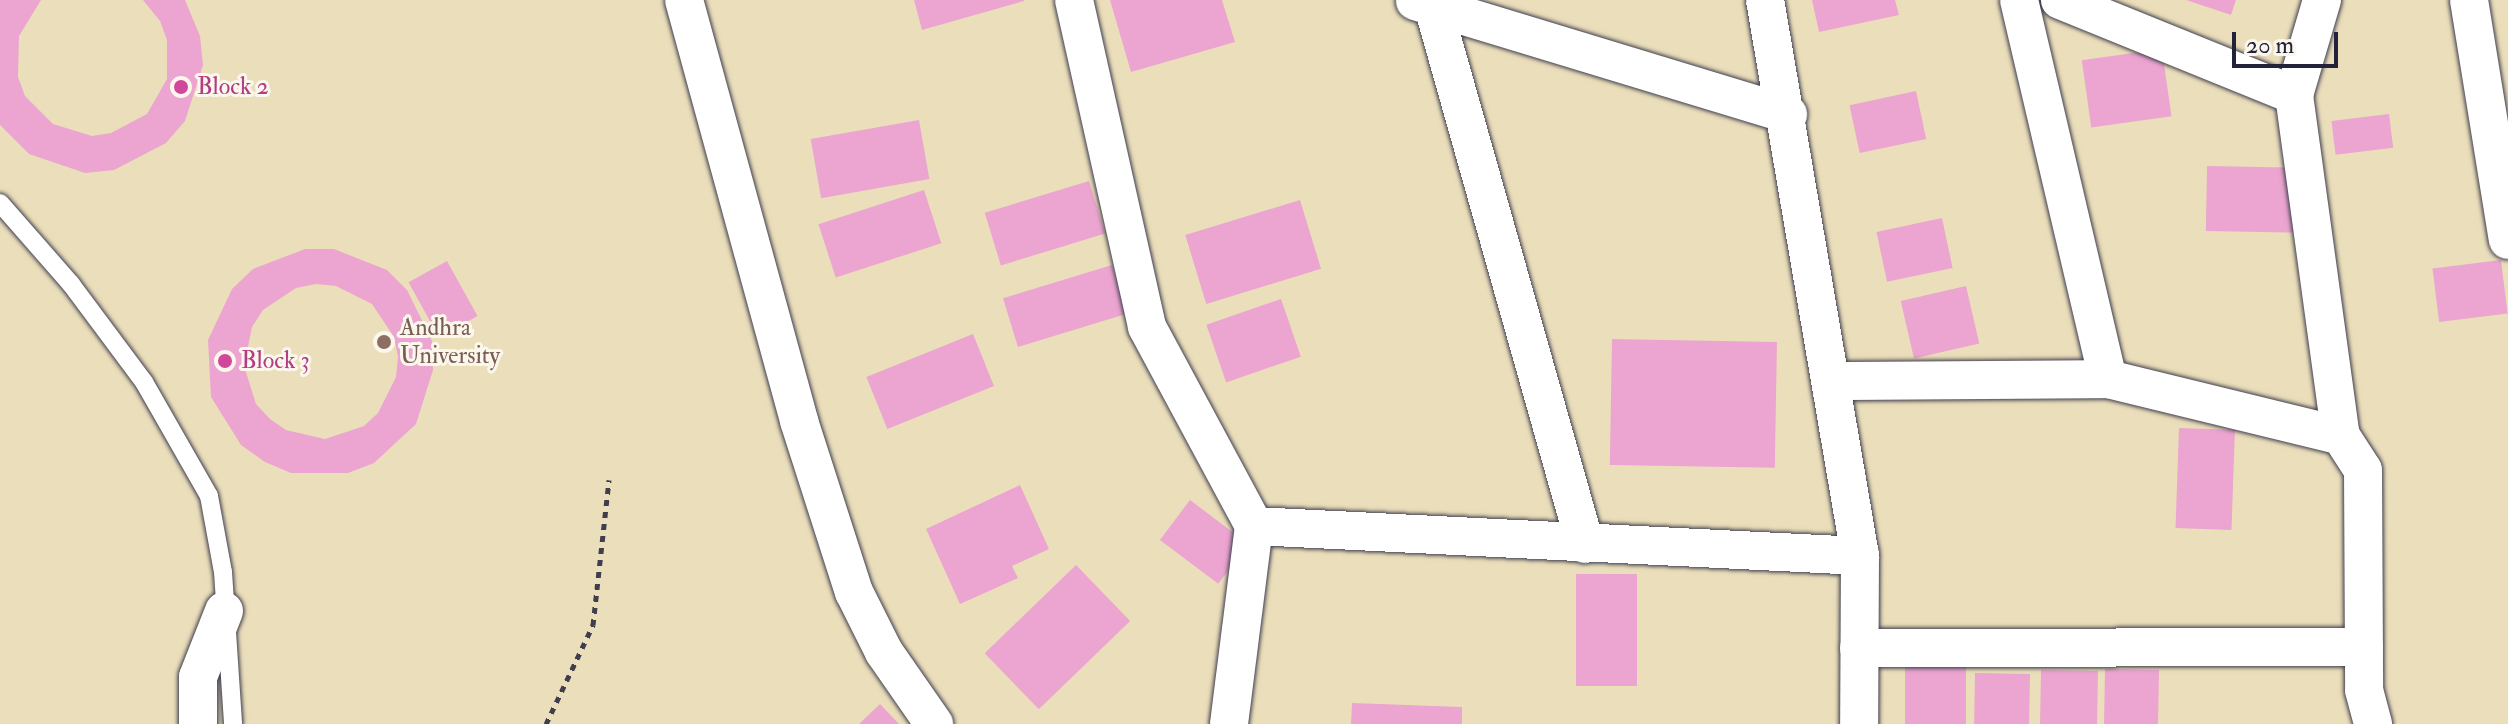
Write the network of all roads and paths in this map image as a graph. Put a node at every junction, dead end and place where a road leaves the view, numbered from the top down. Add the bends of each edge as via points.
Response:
1 (684, 0) edge
2 (1074, 0) edge
3 (1765, 0) edge
4 (2019, 0) edge
5 (2060, 0) edge
6 (2322, 0) edge
7 (2469, 0) edge
8 (1423, 3) edge
9 (2294, 95) junction
10 (1788, 114) junction
11 (0, 203) edge
12 (2508, 240) edge
13 (2108, 379) junction
14 (1831, 381) junction
15 (2341, 436) junction
16 (609, 480) dead end
17 (1254, 526) junction
18 (1585, 544) junction
19 (1860, 556) junction
20 (224, 611) junction
21 (2364, 647) junction
22 (1859, 648) junction
23 (198, 724) edge
24 (233, 724) edge
25 (546, 724) edge
26 (934, 724) edge
27 (1229, 724) edge
28 (1859, 724) edge
29 (2373, 724) edge

1 - 26 street via 799,421 854,592 884,652
2 - 17 street via 1147,327
3 - 10 street
4 - 13 street
5 - 9 street
6 - 9 street
7 - 12 street
8 - 10 street
8 - 18 street
9 - 15 street
10 - 14 street
11 - 20 lane via 71,284 180,439 209,496 223,572
13 - 14 street
13 - 15 street
14 - 19 street
15 - 21 street via 2363,470
16 - 25 path via 593,625
17 - 18 street
17 - 27 street
18 - 19 street
19 - 22 street
20 - 23 street via 198,677
20 - 24 lane
21 - 22 street
21 - 29 street via 2364,690
22 - 28 street

